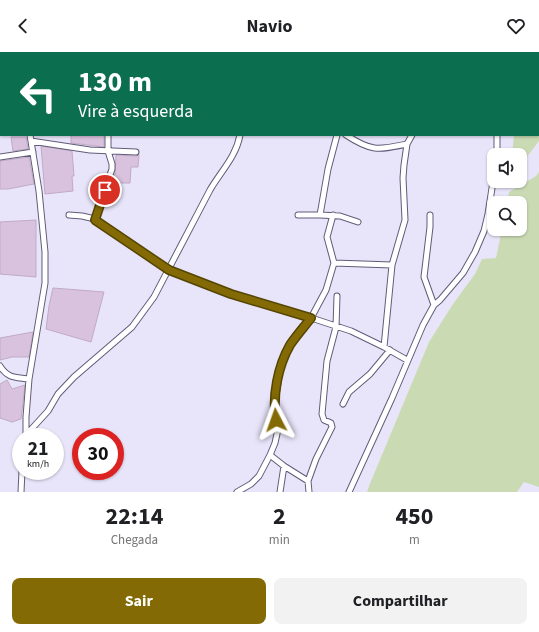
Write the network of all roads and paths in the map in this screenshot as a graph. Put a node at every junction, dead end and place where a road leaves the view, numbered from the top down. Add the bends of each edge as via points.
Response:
1 (30, 136) edge
2 (108, 136) edge
3 (240, 136) edge
4 (337, 136) edge
5 (348, 136) edge
6 (411, 136) edge
7 (497, 136) edge
8 (32, 141) junction
9 (407, 144) junction
10 (497, 148) edge
11 (108, 151) junction
12 (33, 152) junction
13 (136, 152) dead end
14 (0, 157) edge
15 (492, 188) edge
16 (69, 215) dead end
17 (298, 215) dead end
18 (320, 215) junction
19 (334, 215) junction
20 (430, 215) dead end
21 (95, 220) junction
22 (358, 222) dead end
23 (334, 263) junction
24 (392, 265) junction
25 (169, 270) junction
26 (337, 296) dead end
27 (434, 305) junction
28 (311, 318) junction
29 (336, 326) junction
30 (384, 347) junction
31 (390, 350) junction
32 (407, 360) junction
33 (0, 366) edge
34 (29, 379) junction
35 (342, 404) dead end
36 (26, 428) edge
37 (33, 428) edge
38 (270, 455) junction
39 (284, 466) junction
40 (22, 480) edge
41 (308, 481) junction
42 (21, 492) edge
43 (237, 492) edge
44 (280, 492) edge
45 (309, 492) edge
46 (349, 492) edge

1 - 8 street
2 - 11 street
3 - 25 street via 231,160 216,179
4 - 18 street
5 - 9 street via 367,147 384,148
6 - 9 street
7 - 10 street
8 - 11 street
8 - 12 street
9 - 24 street via 403,178 405,220
11 - 13 street
11 - 21 street via 112,169
12 - 14 street
12 - 34 street via 45,252 45,276
15 - 27 street via 484,231 475,252 463,273
16 - 21 street
17 - 18 street
18 - 19 street
19 - 22 street
19 - 23 street via 327,238
20 - 27 street via 424,277
21 - 25 street
23 - 24 street
23 - 28 street via 326,290
24 - 30 street
25 - 28 street via 231,294
25 - 37 street via 154,297 132,327 74,377
26 - 29 street
27 - 32 street
28 - 29 street
28 - 38 street via 290,346 280,370 275,403 278,434
29 - 30 street
29 - 41 street via 327,361 322,414 324,420 331,423 332,427
30 - 31 street
31 - 32 street
31 - 35 street via 370,374 349,392
32 - 46 street
33 - 34 street via 8,376
34 - 36 street
38 - 39 street
38 - 43 street via 259,476
39 - 41 street
39 - 44 street
40 - 42 street
41 - 45 street

